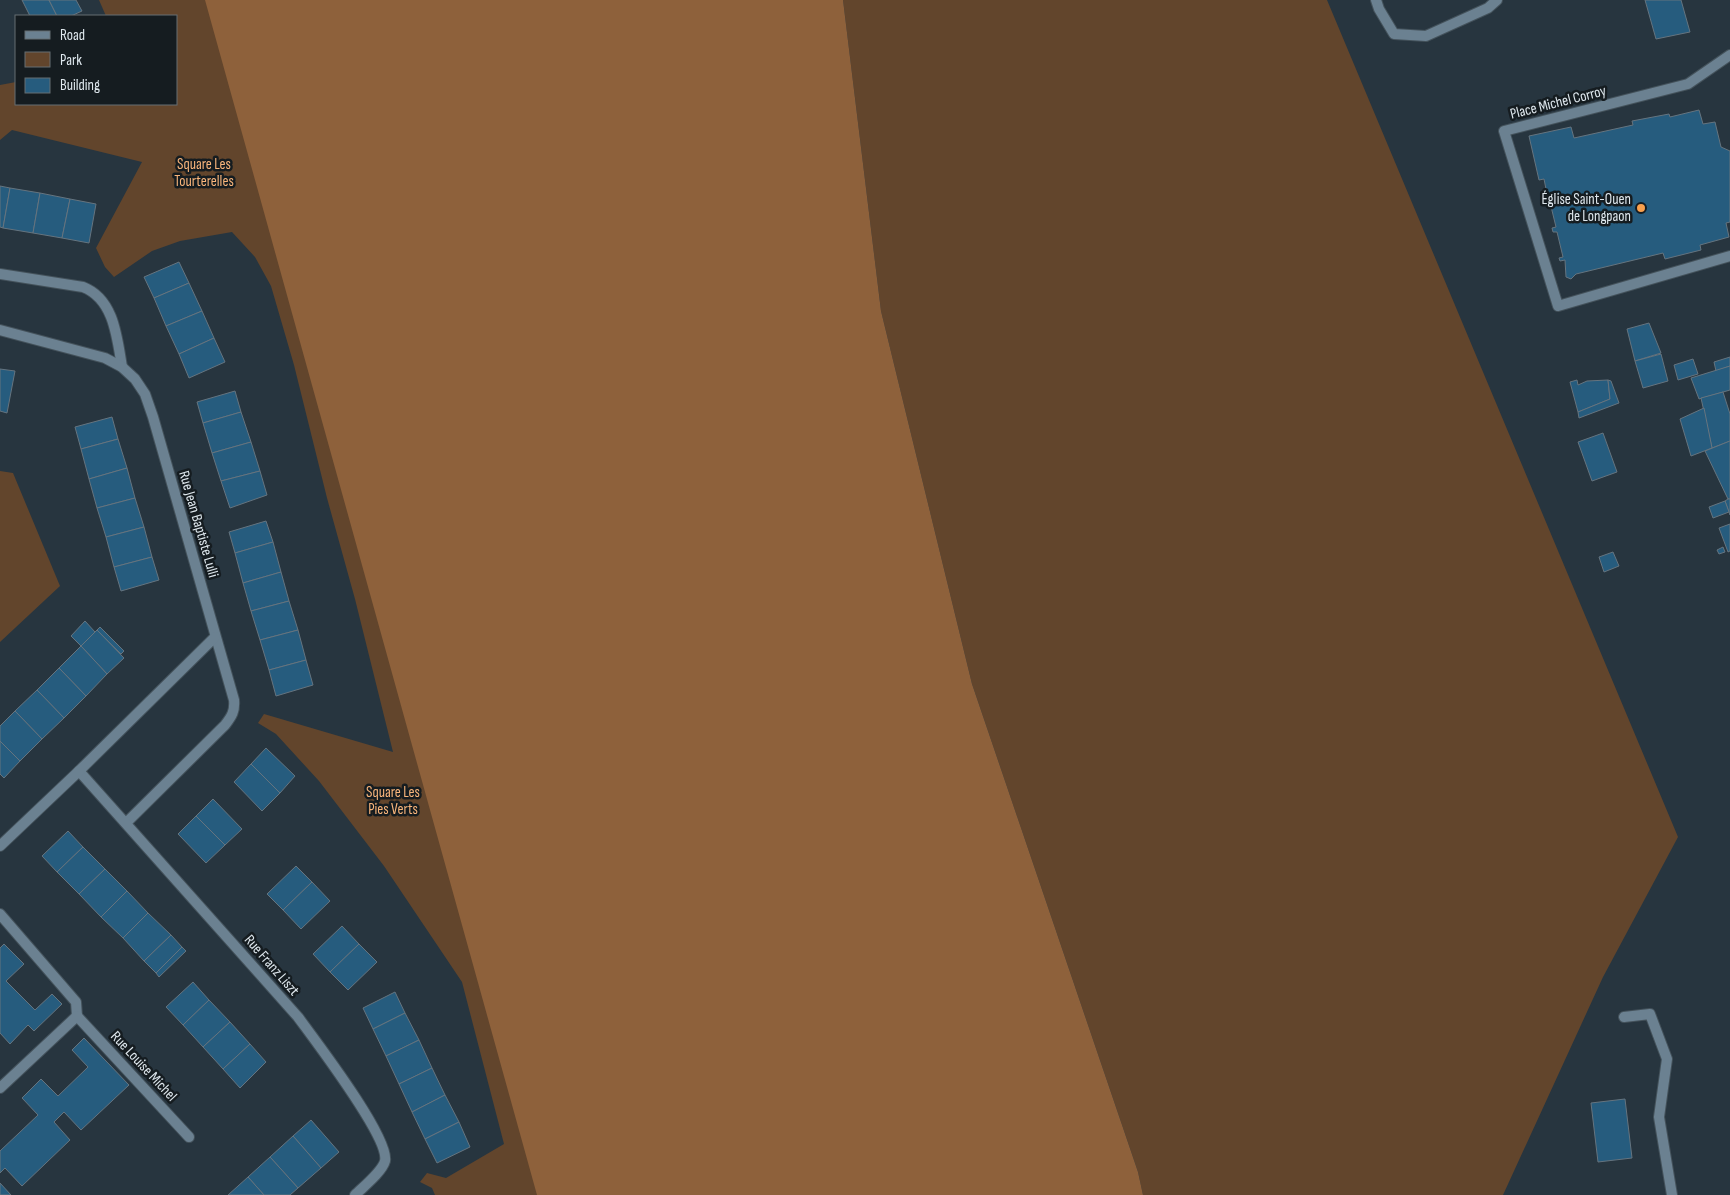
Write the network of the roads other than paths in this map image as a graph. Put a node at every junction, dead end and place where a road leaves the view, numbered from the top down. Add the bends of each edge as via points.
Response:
1 (1376, 0) edge
2 (1497, 0) edge
3 (1730, 55) edge
4 (1730, 256) edge
5 (0, 274) edge
6 (0, 330) edge
7 (122, 366) junction
8 (215, 637) junction
9 (79, 771) junction
10 (126, 823) junction
11 (0, 846) edge
12 (0, 914) edge
13 (77, 1016) junction
14 (1624, 1017) dead end
15 (0, 1088) edge
16 (189, 1137) dead end
17 (354, 1195) edge
18 (1672, 1195) edge

1 - 2 street via 1394,34 1426,36 1488,8
3 - 4 street, Place Michel Corroy via 1688,84 1504,131 1558,306
5 - 7 street via 83,287 99,295 116,327
6 - 7 street, Rue Jean Baptiste Lulli via 105,358
7 - 8 street, Rue Jean Baptiste Lulli via 145,394 154,417
8 - 9 street
8 - 10 street, Rue Jean Baptiste Lulli via 234,700 233,716
9 - 10 street, Rue Franz Liszt
9 - 11 street
10 - 17 street, Rue Franz Liszt via 298,1017 363,1110 384,1150 385,1161 378,1173
12 - 13 street, Rue Louise Michel via 76,1002
13 - 15 street
13 - 16 street, Rue Louise Michel
14 - 18 street via 1650,1014 1667,1059 1659,1117

